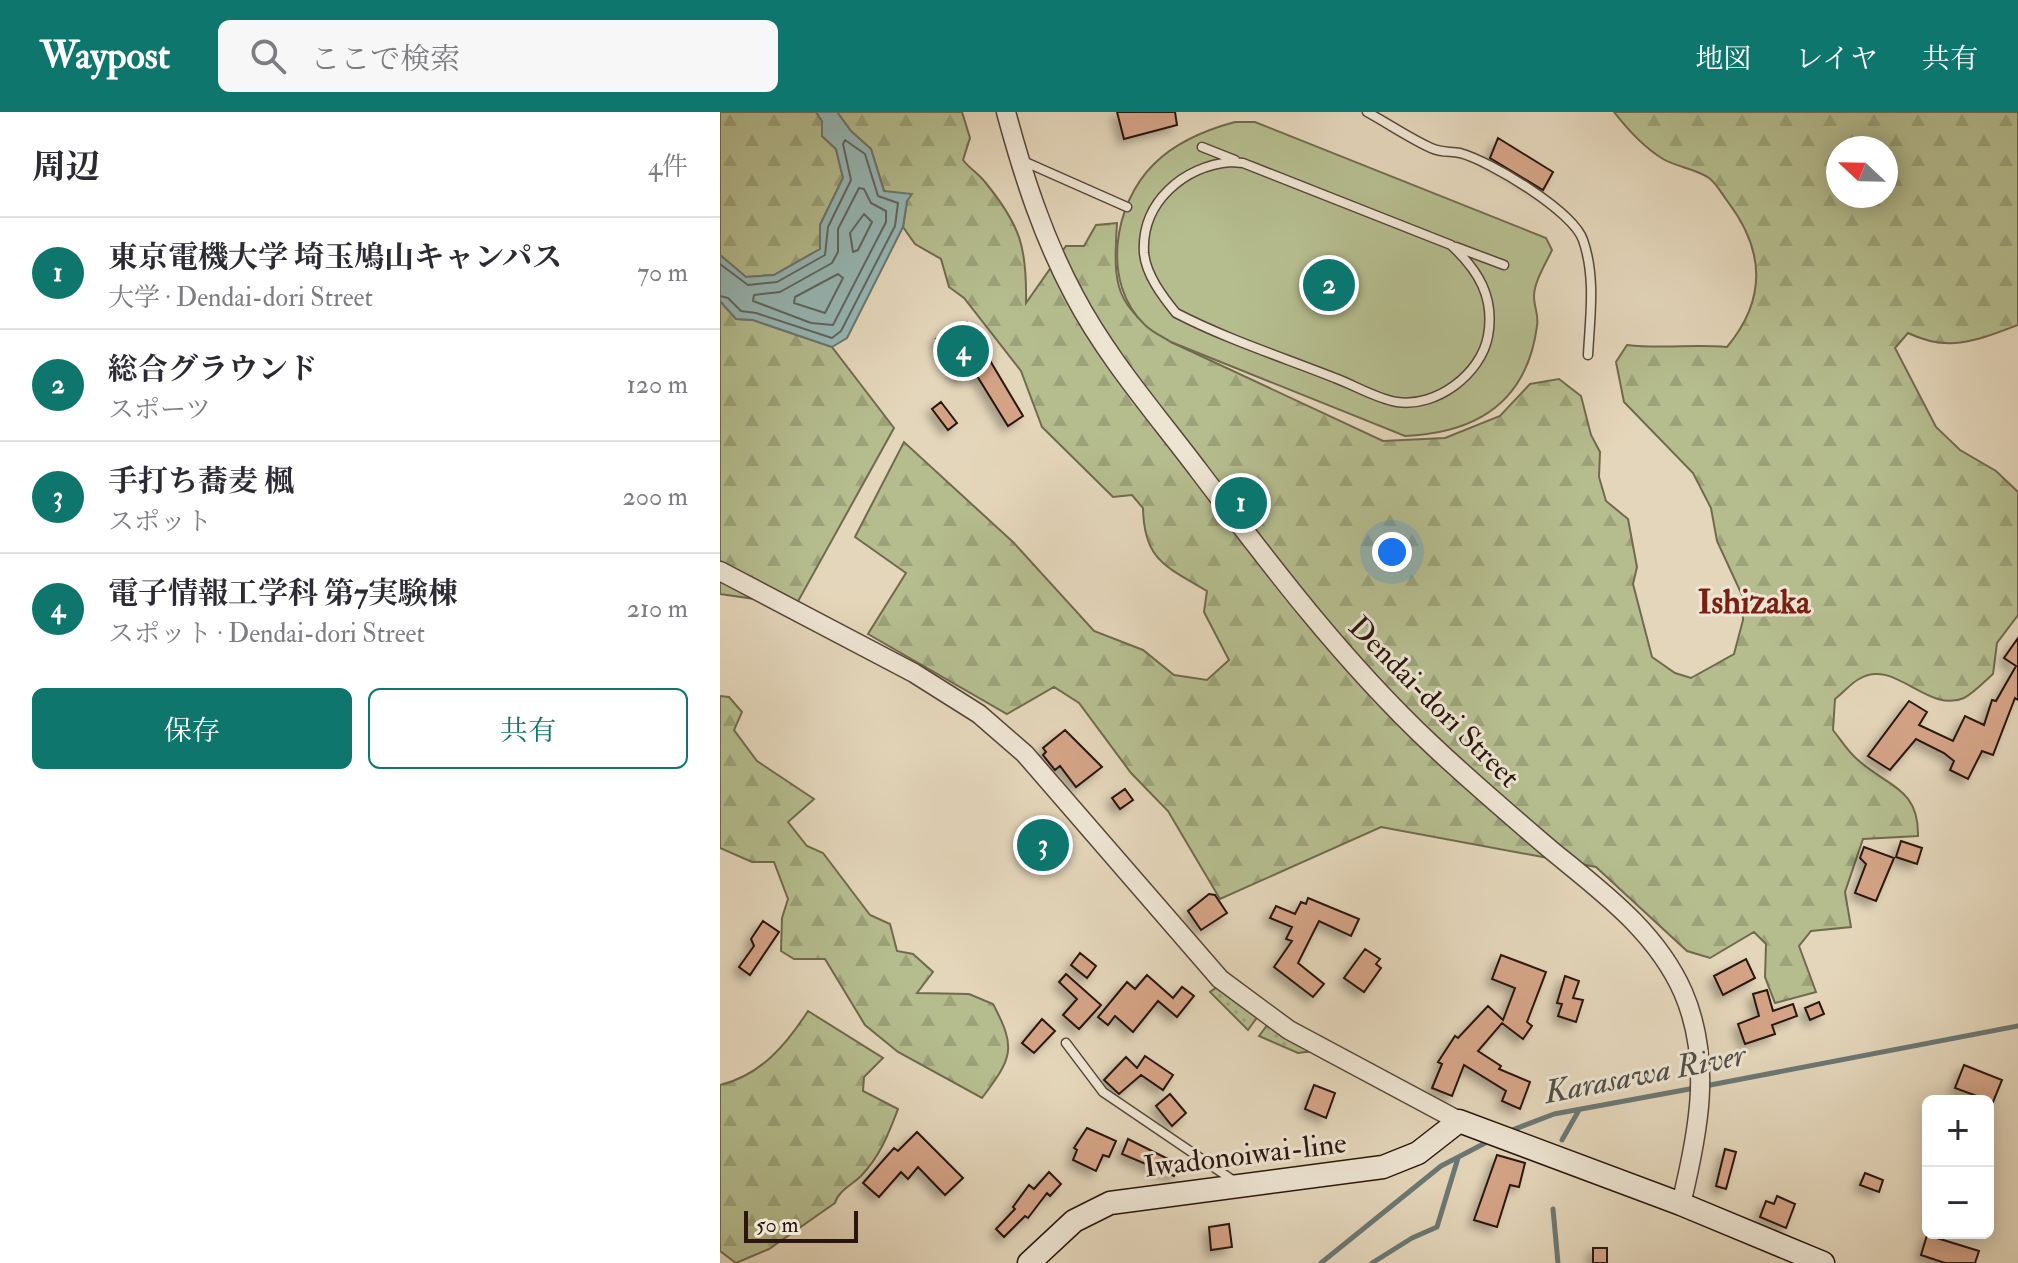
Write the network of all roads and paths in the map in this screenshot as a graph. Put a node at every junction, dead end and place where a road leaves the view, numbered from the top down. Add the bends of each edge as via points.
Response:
1 (1006, 112) edge
2 (1367, 112) edge
3 (1202, 147) dead end
4 (1019, 159) junction
5 (1243, 163) junction
6 (1127, 207) dead end
7 (1451, 245) junction
8 (1504, 265) dead end
9 (1588, 355) dead end
10 (720, 571) edge
11 (1066, 1043) dead end
12 (1467, 1123) junction
13 (1240, 1185) junction
14 (1681, 1204) junction
15 (1029, 1263) edge
16 (1823, 1263) edge

1 - 4 street, Dendai-dori Street
2 - 9 lane via 1433,149 1479,161 1560,210 1582,238 1591,284
3 - 5 lane
4 - 6 lane
4 - 14 street, Dendai-dori Street via 1048,242 1075,298 1156,415 1328,637 1465,775 1648,937 1684,994 1700,1069 1700,1108
5 - 7 lane
5 - 7 lane via 1214,163 1168,189 1151,215 1144,253 1157,290 1176,313 1252,345 1398,402 1441,394 1459,384 1477,362 1488,339 1490,318 1475,267
7 - 8 lane
10 - 12 street via 914,673 979,714 1025,754 1220,979 1289,1030
11 - 13 lane via 1103,1092
12 - 13 main road, Iwadonoiwai-line via 1383,1167
12 - 14 main road
13 - 15 main road, Iwadonoiwai-line via 1098,1208 1064,1229
14 - 16 main road

